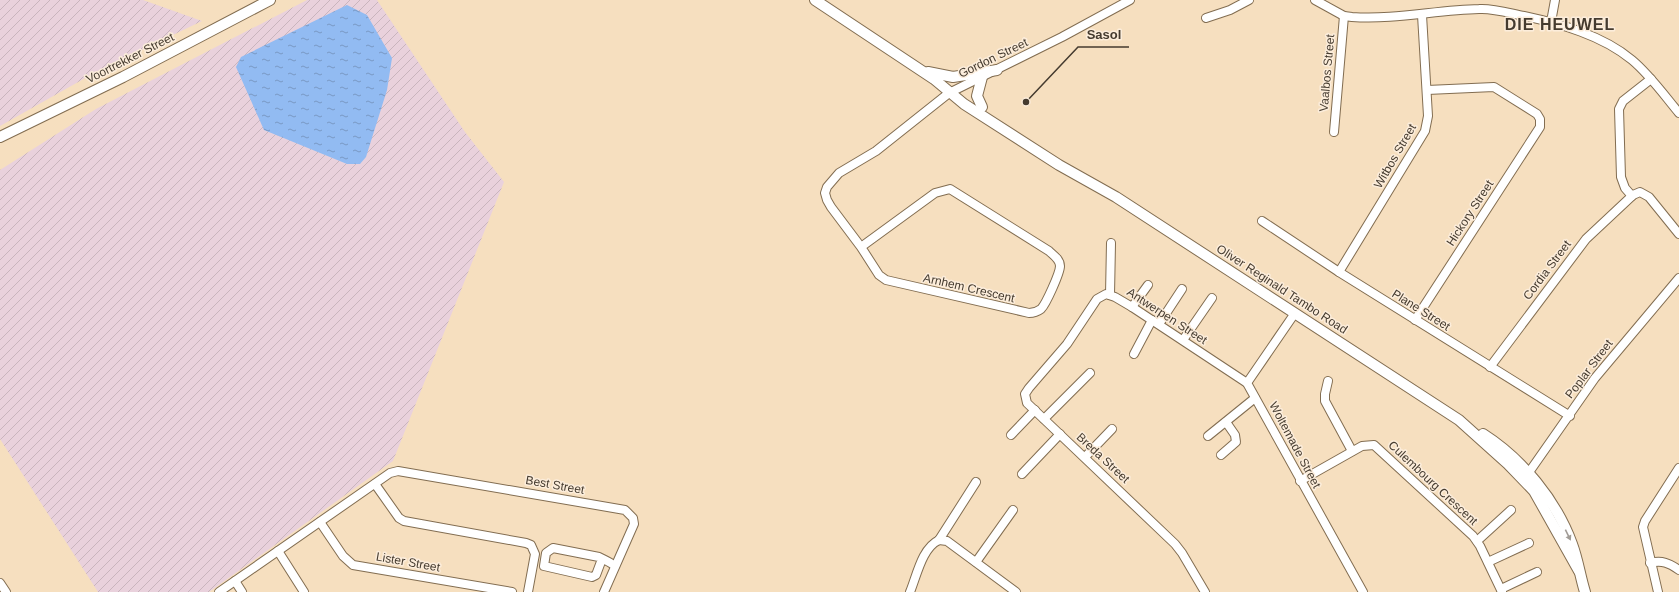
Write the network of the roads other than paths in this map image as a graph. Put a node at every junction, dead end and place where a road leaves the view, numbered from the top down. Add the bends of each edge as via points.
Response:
1 (270, 0) edge
2 (815, 0) edge
3 (1130, 0) edge
4 (1249, 0) edge
5 (1315, 0) edge
6 (1554, 0) edge
7 (1481, 4) edge
8 (1422, 15) junction
9 (1344, 16) junction
10 (1206, 18) dead end
11 (1551, 22) junction
12 (915, 67) junction
13 (997, 70) junction
14 (982, 77) junction
15 (1651, 79) junction
16 (1427, 90) junction
17 (952, 91) junction
18 (982, 107) junction
19 (1679, 112) edge
20 (1334, 132) dead end
21 (0, 137) edge
22 (1090, 181) junction
23 (826, 193) joint
24 (1632, 196) junction
25 (1262, 221) dead end
26 (1679, 234) edge
27 (1111, 243) dead end
28 (861, 247) junction
29 (1339, 272) junction
30 (1679, 278) edge
31 (1148, 285) dead end
32 (1182, 289) dead end
33 (1110, 295) junction
34 (1212, 298) dead end
35 (1132, 308) junction
36 (1295, 313) junction
37 (1415, 320) junction
38 (1156, 322) junction
39 (1183, 340) junction
40 (1067, 344) joint
41 (1134, 354) dead end
42 (1490, 367) junction
43 (1090, 373) dead end
44 (1328, 381) dead end
45 (1247, 384) junction
46 (1255, 398) junction
47 (1035, 410) junction
48 (1570, 416) junction
49 (1044, 419) junction
50 (1226, 422) junction
51 (1112, 429) dead end
52 (1060, 434) junction
53 (1011, 435) dead end
54 (1208, 436) dead end
55 (1352, 451) junction
56 (1221, 455) dead end
57 (1085, 457) junction
58 (1679, 468) edge
59 (1022, 474) dead end
60 (1527, 477) junction
61 (1300, 480) junction
62 (976, 482) dead end
63 (375, 484) junction
64 (1013, 510) dead end
65 (1511, 510) dead end
66 (320, 522) junction
67 (939, 540) junction
68 (1477, 542) junction
69 (1529, 543) dead end
70 (278, 551) junction
71 (602, 559) junction
72 (976, 562) junction
73 (1488, 562) junction
74 (1650, 563) junction
75 (615, 566) junction
76 (1679, 570) edge
77 (1537, 572) dead end
78 (235, 581) junction
79 (0, 583) edge
80 (1501, 590) edge
81 (6, 592) edge
82 (219, 592) edge
83 (242, 592) edge
84 (304, 592) edge
85 (512, 592) edge
86 (528, 592) edge
87 (604, 592) edge
88 (910, 592) edge
89 (1016, 592) edge
90 (1205, 592) edge
91 (1363, 592) edge
92 (1585, 592) edge
93 (1658, 592) edge

1 - 21 main road, Voortrekker Street via 123,77
2 - 12 main road, Oliver Reginald Tambo Road
3 - 13 street, Gordon Street
4 - 10 street
5 - 9 street
6 - 11 street
7 - 8 street
7 - 11 street
8 - 9 street via 1372,18
8 - 16 street, Witbos Street
9 - 20 street, Vaalbos Street
11 - 15 street via 1587,34 1615,48
12 - 13 main road via 937,75 953,77
12 - 17 main road, Oliver Reginald Tambo Road
13 - 14 street, Gordon Street
14 - 17 street, Gordon Street
14 - 18 main road via 977,96
15 - 19 street
15 - 24 street via 1623,101 1619,109 1620,177
16 - 29 street, Witbos Street via 1428,116 1425,131
16 - 37 street, Hickory Street via 1501,90 1539,117 1540,127
17 - 18 main road, Oliver Reginald Tambo Road
17 - 22 main road, Oliver Reginald Tambo Road via 1059,165
17 - 23 street, Gordon Street via 876,151 839,173 827,187
18 - 22 main road, Oliver Reginald Tambo Road
22 - 36 main road, Oliver Reginald Tambo Road
23 - 28 street, Arnhem Crescent via 831,207
24 - 26 street via 1640,192 1649,197
24 - 42 street, Cordia Street via 1586,238
25 - 29 street, Plane Street
27 - 33 street
28 - 28 street, Arnhem Crescent via 934,193 945,189 954,190 1049,251 1060,264 1042,308 1029,313 886,280 879,276
29 - 37 street, Plane Street
30 - 48 street, Poplar Street via 1596,378
31 - 35 street
32 - 38 street
33 - 35 street, Antwerpen Street
33 - 40 street, Antwerpen Street via 1098,299
34 - 39 street
35 - 38 street, Antwerpen Street
36 - 45 street
36 - 60 main road, Oliver Reginald Tambo Road via 1485,435 1506,451
37 - 42 street, Plane Street
38 - 39 street, Antwerpen Street
38 - 41 street
39 - 45 street, Antwerpen Street
40 - 47 street, Breda Street via 1026,391 1025,400
42 - 48 street, Plane Street
43 - 49 street
44 - 55 street via 1325,401
45 - 46 street, Woltemade Street
46 - 50 street
46 - 61 street, Woltemade Street
47 - 49 street, Breda Street
47 - 53 street
48 - 60 street, Poplar Street
49 - 52 street, Breda Street
50 - 54 street
50 - 56 street via 1236,435 1236,442
51 - 57 street
52 - 57 street, Breda Street
52 - 59 street
55 - 61 street, Culembourg Crescent
55 - 68 street, Culembourg Crescent via 1366,444 1378,448
57 - 90 street, Breda Street via 1175,544
58 - 74 street via 1645,521 1644,532
60 - 92 main road, Oliver Reginald Tambo Road via 1579,571
61 - 91 street, Woltemade Street
62 - 67 street
63 - 66 street
63 - 75 street, Best Street via 390,473 406,471 625,510 633,518 634,524
63 - 86 street via 399,518 404,521 526,542 531,545 535,554
64 - 72 street
65 - 68 street
66 - 70 street
66 - 85 street, Lister Street via 343,556 353,565
67 - 72 street via 947,542
67 - 88 street via 926,552
68 - 73 street, Culembourg Crescent
69 - 73 street
70 - 78 street
70 - 84 street
71 - 71 street via 553,548 546,553 544,566 592,577 596,575
71 - 75 street
72 - 89 street
73 - 80 street, Culembourg Crescent
74 - 76 street via 1662,561
74 - 93 street
75 - 87 street, Best Street
77 - 80 street
78 - 82 street
78 - 83 street
79 - 81 street

